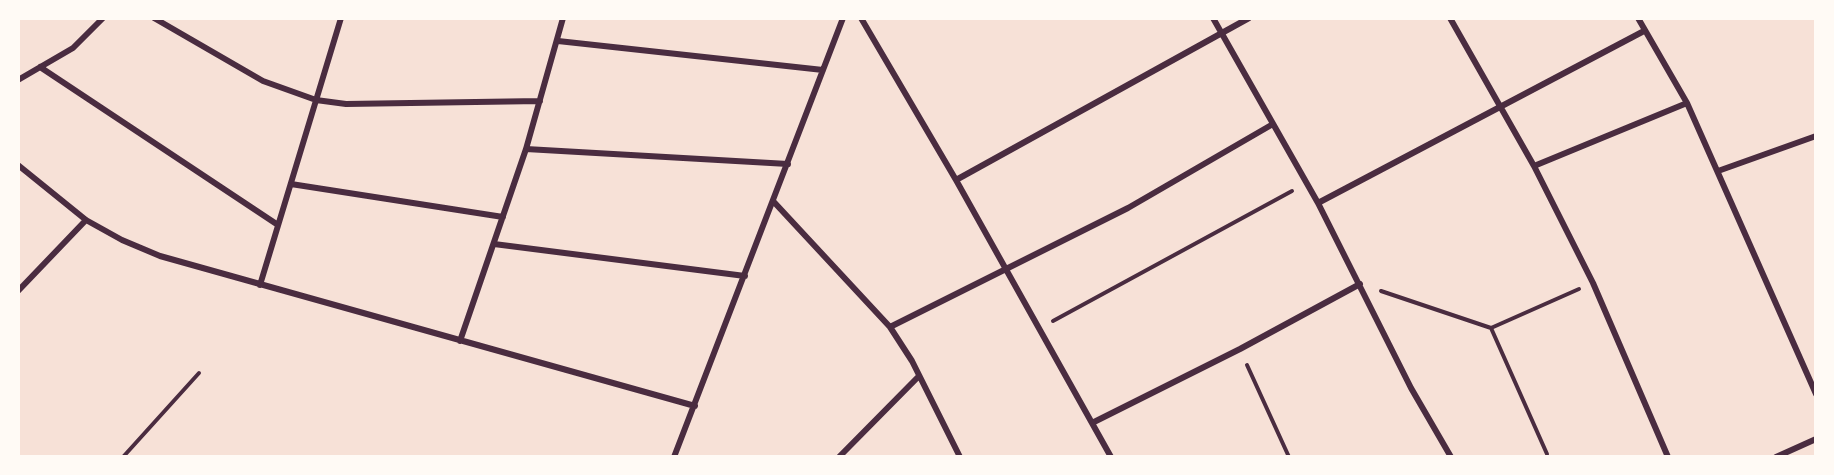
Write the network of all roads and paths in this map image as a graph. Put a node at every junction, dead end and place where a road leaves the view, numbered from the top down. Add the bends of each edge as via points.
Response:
1 (103, 18) edge
2 (154, 18) edge
3 (341, 18) edge
4 (563, 18) edge
5 (843, 18) edge
6 (861, 18) edge
7 (1213, 18) edge
8 (1249, 18) edge
9 (1450, 18) edge
10 (1638, 18) edge
11 (1644, 31) junction
12 (1222, 33) junction
13 (558, 41) junction
14 (40, 67) junction
15 (823, 70) junction
16 (18, 80) edge
17 (316, 100) junction
18 (540, 101) junction
19 (1687, 103) junction
20 (1500, 108) junction
21 (1274, 124) junction
22 (1816, 136) edge
23 (525, 149) junction
24 (788, 164) junction
25 (18, 165) edge
26 (1534, 166) junction
27 (1718, 171) junction
28 (956, 180) junction
29 (1306, 183) junction
30 (291, 184) junction
31 (773, 201) junction
32 (1318, 203) junction
33 (503, 217) junction
34 (86, 220) junction
35 (279, 225) junction
36 (495, 244) junction
37 (1005, 272) junction
38 (745, 276) junction
39 (1593, 283) junction
40 (1360, 284) junction
41 (260, 285) junction
42 (18, 291) edge
43 (890, 327) junction
44 (1039, 328) junction
45 (1491, 328) junction
46 (460, 341) junction
47 (1240, 349) junction
48 (199, 373) dead end
49 (919, 376) junction
50 (1816, 394) edge
51 (695, 406) junction
52 (1092, 423) junction
53 (1816, 439) edge
54 (1547, 453) dead end
55 (123, 457) edge
56 (674, 457) edge
57 (839, 457) edge
58 (960, 457) edge
59 (1110, 457) edge
60 (1289, 457) edge
61 (1451, 457) edge
62 (1668, 457) edge
63 (1776, 457) edge

1 - 14 street via 73,48
2 - 17 street via 263,81
3 - 17 street
4 - 13 street
5 - 15 street
6 - 28 street
7 - 12 street
8 - 12 street
9 - 20 street
10 - 11 street
11 - 19 street
11 - 20 street
12 - 21 street
12 - 28 street
13 - 15 street
13 - 18 street
14 - 16 street
14 - 35 street
15 - 24 street
17 - 18 street via 346,104
17 - 30 street
18 - 23 street
19 - 26 street
19 - 27 street
20 - 26 street
20 - 32 street
21 - 29 street
21 - 37 street via 1128,208
22 - 27 street
23 - 24 street
23 - 33 street
24 - 31 street
25 - 34 street
26 - 39 street
27 - 50 street
28 - 37 street
29 - 32 street
29 - 44 path
30 - 33 street
30 - 35 street
31 - 38 street
31 - 43 street
32 - 40 street
33 - 36 street
34 - 41 street via 160,256
34 - 42 street
35 - 41 street
36 - 38 street
36 - 46 street
37 - 43 street
37 - 44 street
38 - 51 street
39 - 45 path
39 - 62 street
40 - 45 path
40 - 47 street
40 - 61 street
41 - 46 street
43 - 49 street
44 - 52 street
45 - 54 path
46 - 51 street
47 - 52 street
47 - 60 path
48 - 55 path
49 - 57 street
49 - 58 street
51 - 56 street
52 - 59 street
53 - 63 street

